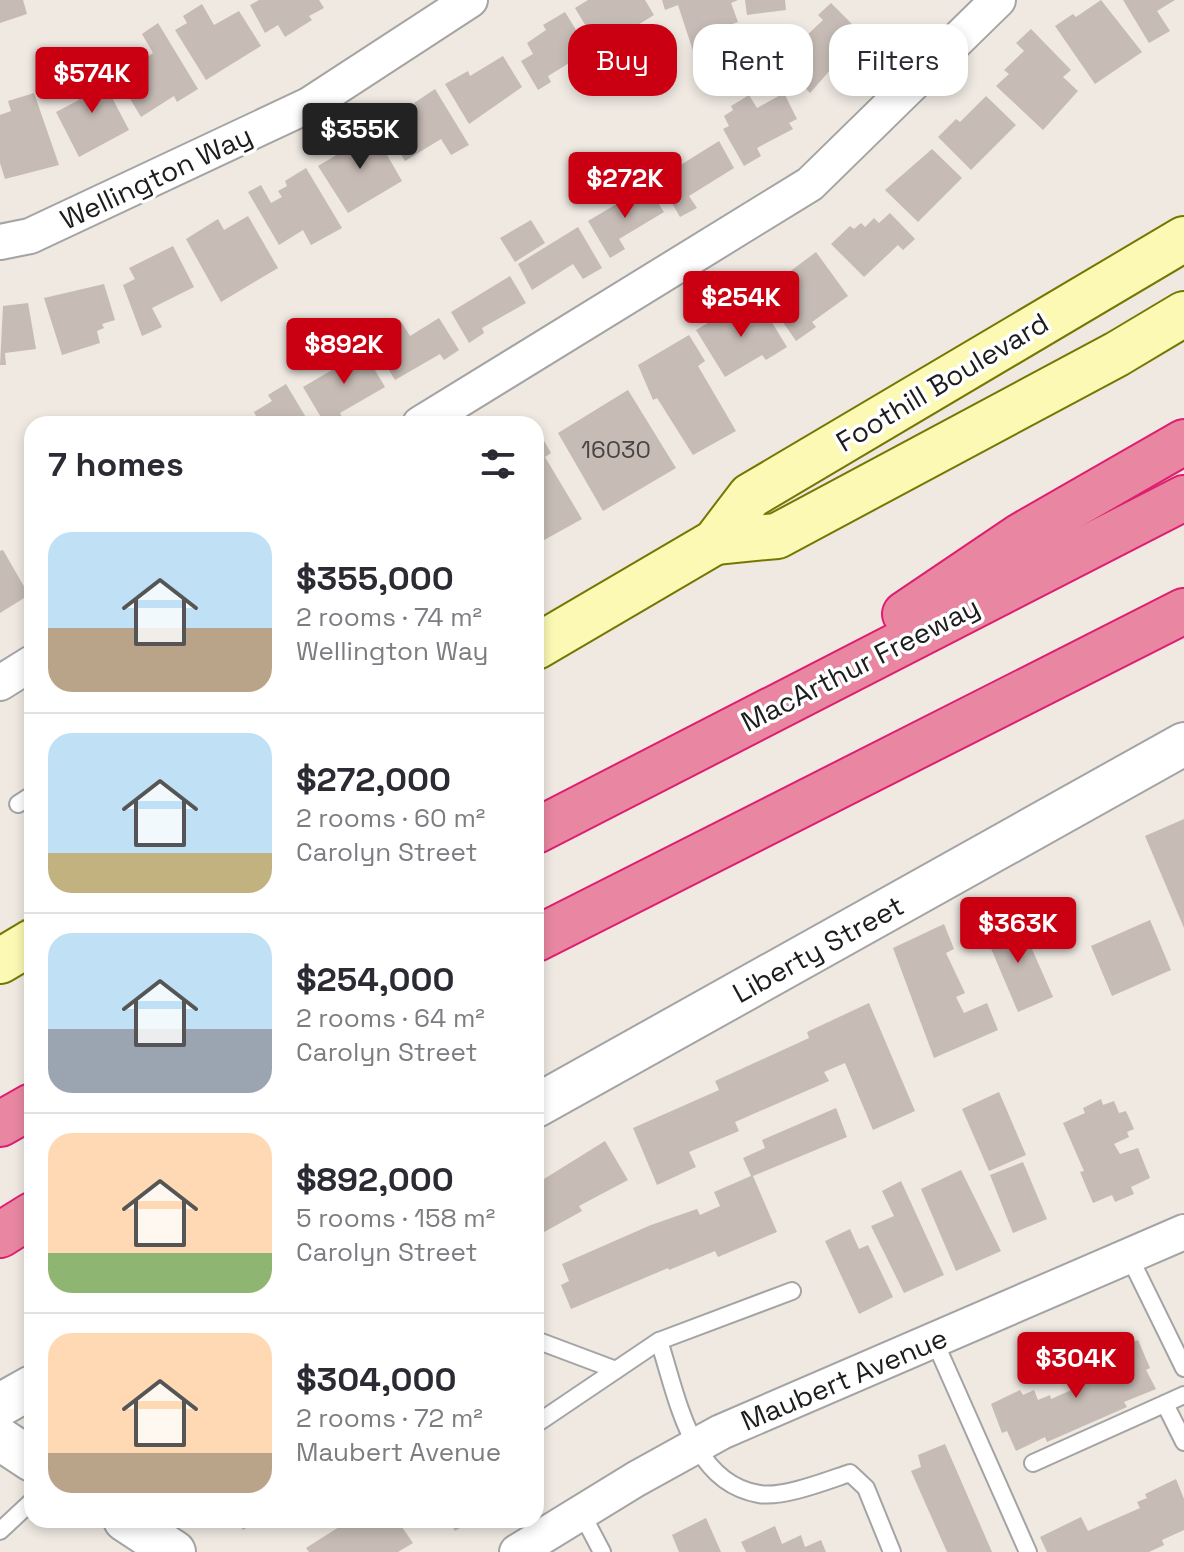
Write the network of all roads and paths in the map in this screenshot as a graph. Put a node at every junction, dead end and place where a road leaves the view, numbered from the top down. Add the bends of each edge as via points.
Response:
1 (470, 0) edge
2 (998, 0) edge
3 (1184, 239) edge
4 (0, 242) edge
5 (1184, 314) edge
6 (433, 416) edge
7 (1184, 442) edge
8 (1184, 498) edge
9 (715, 542) junction
10 (1184, 611) edge
11 (544, 642) edge
12 (24, 668) edge
13 (0, 683) edge
14 (741, 725) junction
15 (1184, 744) edge
16 (544, 827) edge
17 (544, 935) edge
18 (544, 1102) edge
19 (24, 1110) edge
20 (0, 1124) edge
21 (24, 1220) edge
22 (1184, 1232) edge
23 (0, 1235) edge
24 (1129, 1256) junction
25 (792, 1291) dead end
26 (934, 1340) junction
27 (659, 1341) junction
28 (544, 1343) edge
29 (1184, 1368) edge
30 (616, 1370) junction
31 (24, 1392) edge
32 (1184, 1395) edge
33 (1165, 1404) junction
34 (0, 1405) edge
35 (544, 1419) edge
36 (0, 1439) edge
37 (1184, 1442) edge
38 (694, 1447) junction
39 (24, 1455) edge
40 (1033, 1463) dead end
41 (24, 1508) edge
42 (581, 1512) junction
43 (137, 1528) edge
44 (0, 1531) edge
45 (174, 1552) edge
46 (517, 1552) edge
47 (602, 1552) edge
48 (892, 1552) edge
49 (1028, 1552) edge

1 - 4 street, Wellington Way via 309,105 30,236
2 - 6 street via 810,184
3 - 9 main road, Foothill Boulevard via 750,496
5 - 9 main road, Foothill Boulevard via 777,536
7 - 14 highway via 1022,535
8 - 14 highway, MacArthur Freeway
9 - 11 main road, Foothill Boulevard
10 - 17 highway
12 - 13 street
14 - 16 highway, MacArthur Freeway
15 - 18 street, Liberty Street
19 - 20 highway
21 - 23 highway
22 - 24 street, Maubert Avenue
24 - 26 street, Maubert Avenue
24 - 29 lane
25 - 27 lane
26 - 38 street, Maubert Avenue
26 - 49 lane
27 - 30 lane
27 - 38 lane
28 - 30 lane
30 - 35 lane
31 - 34 street
32 - 33 lane
33 - 37 lane
33 - 40 lane
36 - 39 street
38 - 42 street, Maubert Avenue
38 - 48 lane via 725,1480 760,1495 850,1473 866,1488
41 - 44 lane
42 - 46 street, Maubert Avenue
42 - 47 lane
43 - 45 street

